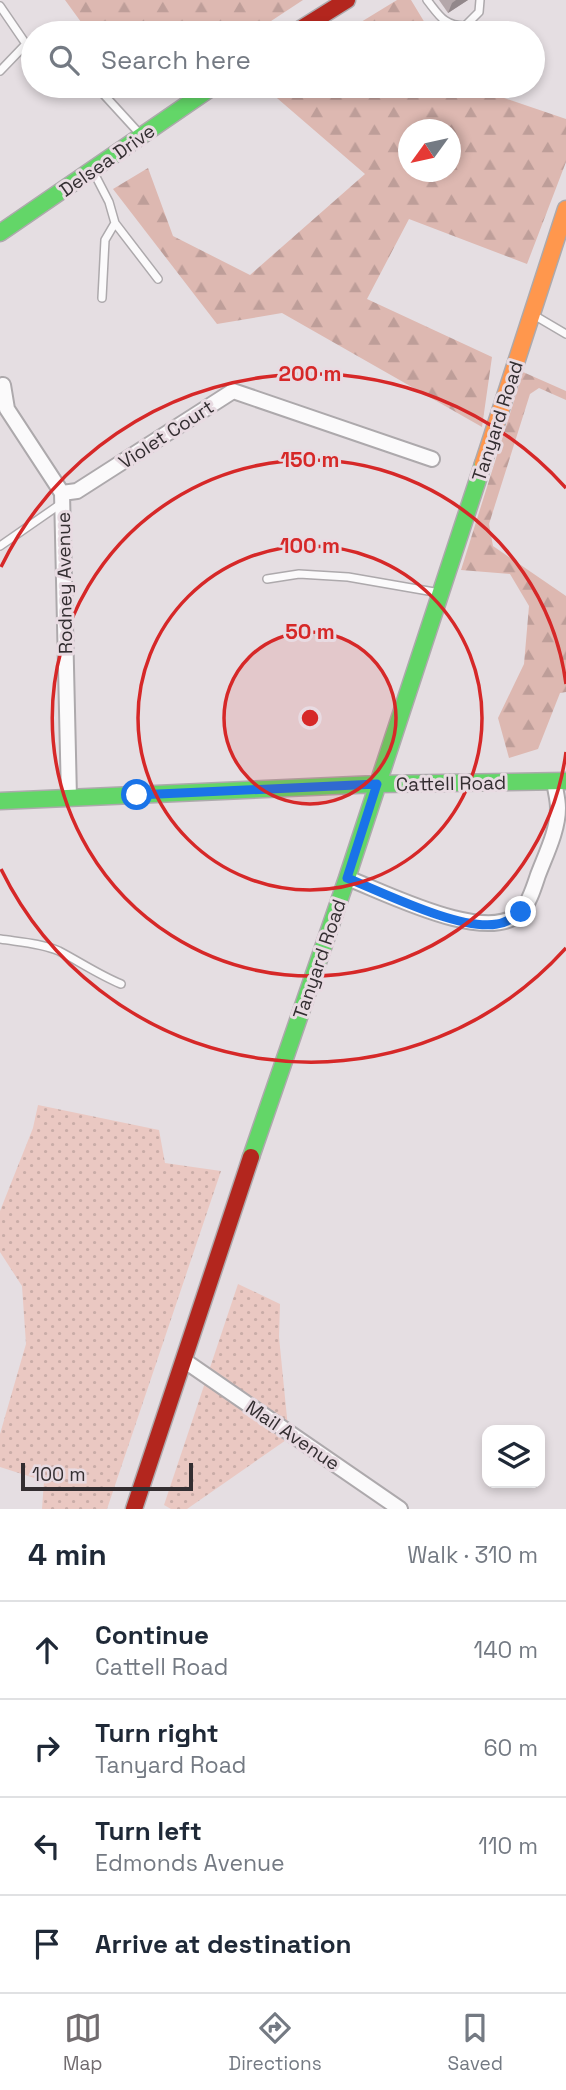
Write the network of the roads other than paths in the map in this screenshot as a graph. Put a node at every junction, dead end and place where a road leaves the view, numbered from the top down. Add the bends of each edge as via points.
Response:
1 (347, 0) edge
2 (427, 0) edge
3 (480, 0) edge
4 (0, 6) edge
5 (313, 21) edge
6 (442, 21) edge
7 (470, 21) edge
8 (21, 33) edge
9 (21, 53) edge
10 (0, 72) edge
11 (107, 98) edge
12 (197, 98) edge
13 (142, 136) junction
14 (92, 171) junction
15 (566, 209) edge
16 (115, 223) junction
17 (0, 233) edge
18 (158, 279) dead end
19 (102, 298) dead end
20 (532, 314) junction
21 (566, 334) edge
22 (3, 385) dead end
23 (432, 459) dead end
24 (62, 498) junction
25 (0, 546) edge
26 (267, 579) dead end
27 (440, 593) junction
28 (560, 781) edge
29 (377, 784) junction
30 (69, 798) junction
31 (0, 801) edge
32 (347, 878) junction
33 (0, 939) edge
34 (121, 984) dead end
35 (186, 1361) junction
36 (134, 1509) edge
37 (400, 1509) edge

1 - 5 street
2 - 6 lane
3 - 7 lane via 479,12
4 - 8 lane
9 - 10 lane
11 - 13 lane
12 - 13 street, Delsea Drive
13 - 14 street, Delsea Drive
14 - 16 lane
14 - 17 street, Delsea Drive
15 - 20 street, Tanyard Road
16 - 18 lane
16 - 19 lane via 105,240
20 - 21 lane
20 - 27 street, Tanyard Road
22 - 24 street, Rodney Avenue via 8,409
23 - 24 street, Violet Court via 233,391
24 - 25 lane
24 - 30 street, Rodney Avenue
26 - 27 lane via 299,574 348,577
27 - 29 street, Tanyard Road
28 - 29 street, Cattell Road
28 - 32 street via 553,835 528,901 509,920 496,925 455,919
29 - 30 street, Cattell Road
29 - 32 street, Tanyard Road
30 - 31 street, Cattell Road
32 - 35 street, Tanyard Road
33 - 34 lane via 57,950
35 - 36 street, Tanyard Road
35 - 37 street, Mail Avenue

